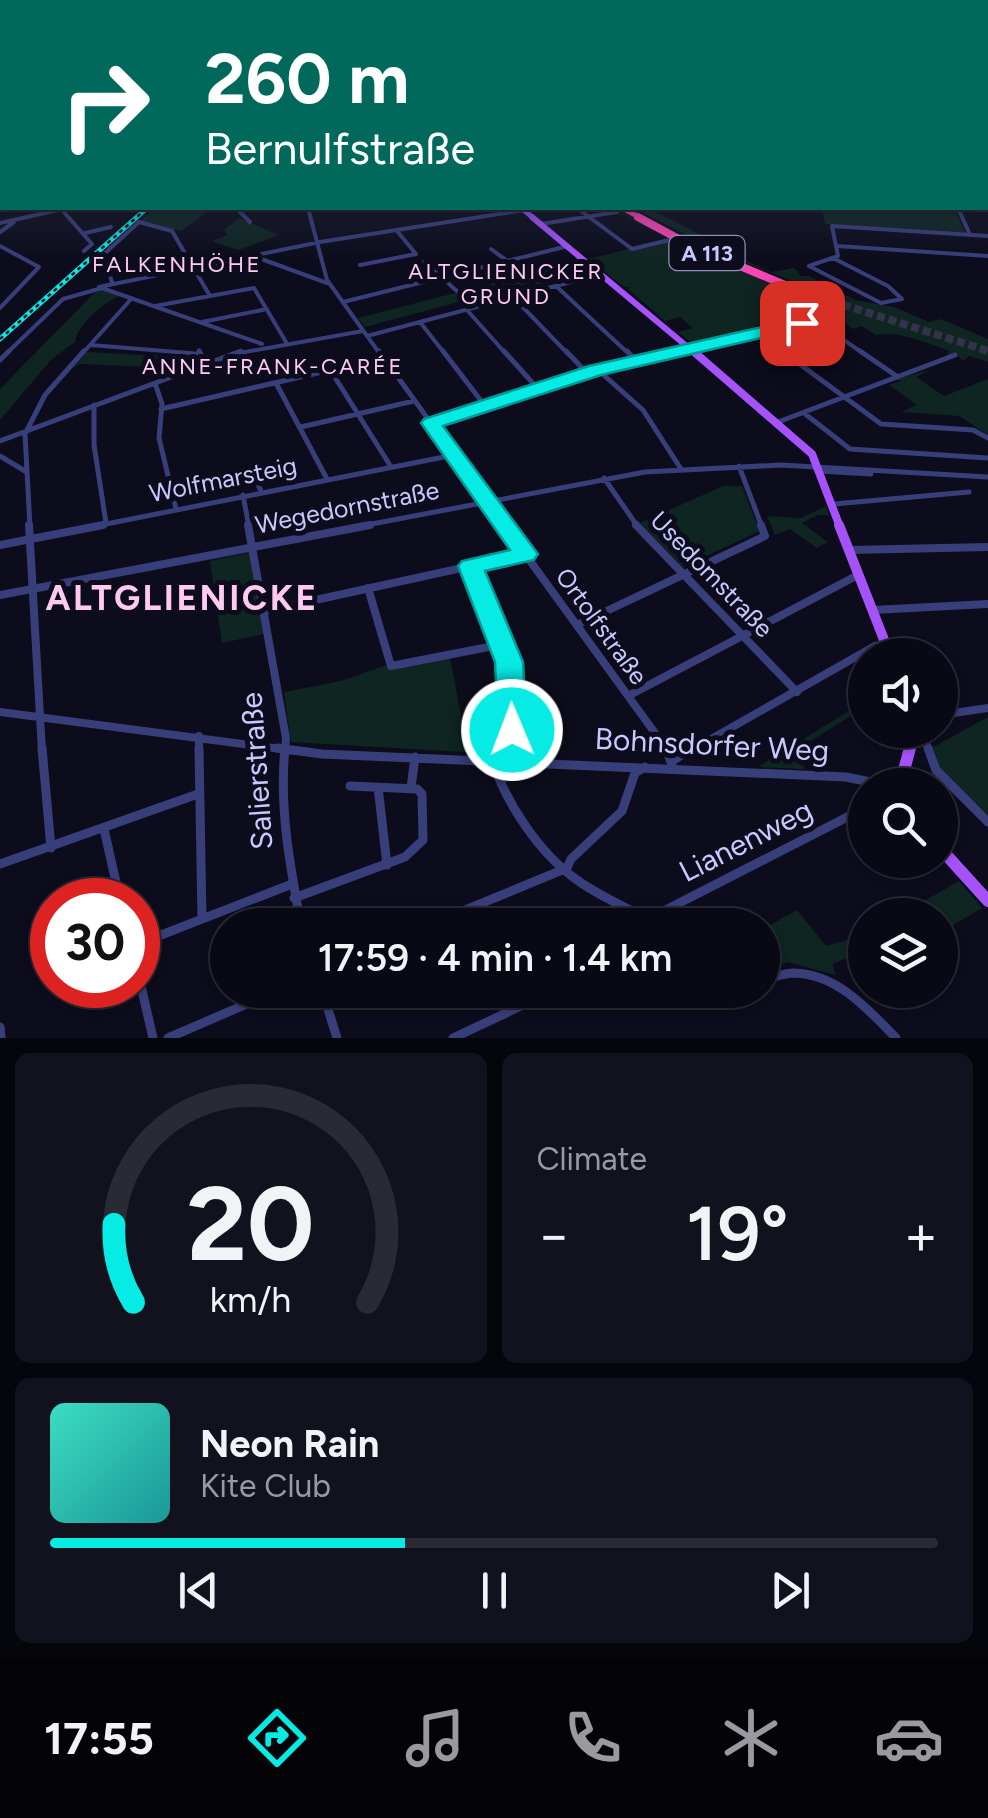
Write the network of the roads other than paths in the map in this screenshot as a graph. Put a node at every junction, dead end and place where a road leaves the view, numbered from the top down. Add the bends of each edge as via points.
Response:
1 (66, 210) edge
2 (238, 210) edge
3 (309, 210) edge
4 (516, 210) edge
5 (523, 210) edge
6 (579, 210) edge
7 (620, 210) edge
8 (635, 210) edge
9 (959, 210) edge
10 (36, 211) edge
11 (589, 217) junction
12 (16, 219) junction
13 (250, 222) dead end
14 (0, 224) edge
15 (541, 224) junction
16 (110, 227) dead end
17 (396, 230) junction
18 (0, 232) edge
19 (85, 233) junction
20 (970, 234) junction
21 (988, 236) edge
22 (669, 240) dead end
23 (320, 242) junction
24 (0, 246) edge
25 (568, 246) junction
26 (837, 246) junction
27 (491, 250) dead end
28 (84, 251) dead end
29 (835, 256) junction
30 (988, 256) edge
31 (256, 257) junction
32 (507, 261) junction
33 (424, 262) dead end
34 (360, 265) dead end
35 (197, 268) junction
36 (821, 272) junction
37 (525, 274) dead end
38 (601, 274) junction
39 (809, 275) dead end
40 (442, 278) junction
41 (112, 282) junction
42 (328, 283) junction
43 (556, 286) junction
44 (101, 287) junction
45 (3, 292) dead end
46 (458, 292) dead end
47 (16, 293) junction
48 (210, 296) junction
49 (132, 298) junction
50 (512, 298) junction
51 (342, 302) junction
52 (155, 306) junction
53 (0, 308) edge
54 (268, 309) junction
55 (467, 310) junction
56 (834, 316) dead end
57 (814, 320) junction
58 (201, 322) junction
59 (420, 322) junction
60 (757, 333) junction
61 (365, 334) junction
62 (286, 342) junction
63 (89, 345) junction
64 (262, 346) junction
65 (690, 348) junction
66 (955, 355) dead end
67 (383, 358) junction
68 (0, 360) edge
69 (636, 360) junction
70 (207, 364) junction
71 (331, 370) junction
72 (598, 370) junction
73 (587, 373) junction
74 (899, 377) junction
75 (155, 382) junction
76 (276, 383) junction
77 (538, 389) junction
78 (845, 397) junction
79 (414, 401) junction
80 (94, 405) junction
81 (485, 406) junction
82 (161, 410) junction
83 (804, 413) junction
84 (358, 414) junction
85 (778, 422) junction
86 (431, 423) junction
87 (300, 427) junction
88 (26, 430) junction
89 (988, 438) edge
90 (0, 441) edge
91 (454, 455) junction
92 (0, 456) edge
93 (988, 458) edge
94 (739, 466) junction
95 (391, 467) junction
96 (682, 469) junction
97 (824, 470) junction
98 (25, 471) junction
99 (253, 473) dead end
100 (988, 477) edge
101 (604, 478) junction
102 (327, 479) junction
103 (261, 491) junction
104 (969, 492) dead end
105 (242, 495) junction
106 (488, 501) junction
107 (834, 503) junction
108 (176, 509) junction
109 (106, 524) junction
110 (30, 539) junction
111 (0, 545) edge
112 (252, 546) junction
113 (988, 547) edge
114 (850, 550) junction
115 (526, 554) junction
116 (470, 566) junction
117 (684, 574) junction
118 (860, 575) junction
119 (33, 588) junction
120 (368, 588) junction
121 (0, 595) edge
122 (988, 604) edge
123 (265, 610) junction
124 (873, 610) junction
125 (577, 625) junction
126 (742, 634) junction
127 (884, 638) edge
128 (504, 644) junction
129 (848, 662) edge
130 (797, 692) junction
131 (628, 696) junction
132 (988, 708) edge
133 (0, 712) edge
134 (958, 712) edge
135 (39, 717) junction
136 (199, 736) junction
137 (928, 748) edge
138 (284, 750) junction
139 (415, 757) junction
140 (492, 760) junction
141 (512, 761) junction
142 (673, 764) junction
143 (646, 767) junction
144 (848, 776) edge
145 (350, 786) dead end
146 (378, 788) junction
147 (411, 788) junction
148 (198, 794) junction
149 (848, 817) edge
150 (988, 822) edge
151 (104, 829) junction
152 (51, 848) junction
153 (0, 864) edge
154 (387, 864) junction
155 (567, 868) junction
156 (958, 868) edge
157 (115, 878) edge
158 (292, 884) junction
159 (294, 898) junction
160 (988, 901) edge
161 (297, 908) edge
162 (470, 908) edge
163 (628, 908) edge
164 (670, 908) edge
165 (202, 919) junction
166 (160, 935) edge
167 (780, 976) edge
168 (147, 1008) edge
169 (237, 1008) edge
170 (328, 1008) edge
171 (517, 1008) edge
172 (0, 1027) edge
173 (0, 1038) edge
174 (154, 1038) edge
175 (168, 1038) edge
176 (337, 1038) edge
177 (454, 1038) edge
178 (896, 1038) edge

1 - 19 street
2 - 13 street
3 - 23 street, Ortolfstraße
4 - 17 street
5 - 15 main road
6 - 11 street
7 - 8 highway, A 113 via 799,288
7 - 11 street
9 - 20 street
10 - 12 street
10 - 12 street
11 - 15 street
11 - 22 street via 632,249
12 - 14 street
12 - 18 street
15 - 25 main road
16 - 19 street
17 - 23 street
17 - 34 street via 416,254
19 - 28 street via 92,244
20 - 21 street
20 - 26 street via 832,226
23 - 31 street
23 - 42 street, Ortolfstraße
24 - 47 street via 39,270
25 - 32 street
25 - 38 main road
26 - 29 street
26 - 30 street
27 - 32 street
29 - 36 street via 809,266
29 - 36 street via 902,298 881,302
31 - 35 street
31 - 42 street
32 - 37 street
32 - 40 street
33 - 40 street
35 - 41 street
35 - 41 street via 172,231 142,221 102,258
35 - 48 street
36 - 39 street
38 - 43 street
38 - 65 main road
40 - 46 street
40 - 51 street
41 - 44 street
42 - 51 street, Ortolfstraße
43 - 50 street
43 - 69 street
44 - 49 street
44 - 68 street via 63,299
45 - 47 street
47 - 53 street
48 - 52 street
48 - 54 street via 254,288
49 - 52 street
49 - 63 street
50 - 55 street
50 - 73 street
51 - 61 street, Ortolfstraße
52 - 58 street
54 - 58 street
54 - 62 street
55 - 59 street
55 - 77 street
56 - 57 street
57 - 60 street
57 - 74 street
58 - 64 street
59 - 61 street
59 - 81 street
60 - 65 street
60 - 78 street
61 - 62 street
61 - 67 street, Ortolfstraße
62 - 64 street
63 - 70 street via 199,351
63 - 88 street via 37,405
64 - 70 street
65 - 69 street
65 - 85 main road
66 - 74 street
67 - 71 street
67 - 79 street, Ortolfstraße
69 - 72 street
70 - 75 street
71 - 76 street
71 - 84 street
72 - 73 street
72 - 96 street via 643,410
73 - 77 street
74 - 78 street
75 - 80 street
75 - 82 street
76 - 82 street
76 - 87 street
77 - 81 street
78 - 83 street
78 - 89 street via 884,425 972,430
79 - 84 street
79 - 86 street, Ortolfstraße
80 - 88 street
80 - 109 street
81 - 86 street
82 - 108 street via 159,438
83 - 85 street
83 - 93 street via 850,450
84 - 87 street
84 - 95 street
85 - 97 main road
86 - 91 street, Ortolfstraße
87 - 102 street
88 - 90 street
88 - 98 street
91 - 95 street, Wolfmarsteig
91 - 106 street, Ortolfstraße
92 - 98 street
94 - 96 street, Wegedornstraße
94 - 97 street, Wegedornstraße
94 - 117 street via 766,535
95 - 102 street, Wolfmarsteig
96 - 101 street, Wegedornstraße
97 - 100 street, Wegedornstraße
97 - 107 main road
98 - 110 street
99 - 103 street
101 - 106 street, Wegedornstraße
101 - 117 street, Usedomstraße via 636,525
102 - 103 street, Wolfmarsteig
103 - 105 street, Wolfmarsteig
104 - 107 street
105 - 108 street, Wolfmarsteig
105 - 112 street, Salierstraße
106 - 112 street, Wegedornstraße
106 - 115 street, Ortolfstraße
107 - 114 main road
108 - 109 street, Wolfmarsteig
109 - 110 street, Wolfmarsteig
110 - 111 street, Wolfmarsteig
110 - 119 street
112 - 119 street, Wegedornstraße
112 - 123 street, Salierstraße
113 - 114 street
114 - 118 main road
115 - 116 street
115 - 125 street, Ortolfstraße
116 - 120 street
116 - 128 street
117 - 125 street
117 - 126 street, Usedomstraße
118 - 124 main road
118 - 126 street
119 - 121 street, Wegedornstraße
119 - 135 street
120 - 123 street
120 - 128 street via 392,666
122 - 124 street
123 - 138 street, Salierstraße
124 - 127 main road
125 - 131 street, Ortolfstraße
126 - 130 street, Usedomstraße
126 - 131 street
128 - 141 street via 512,686
129 - 130 street
130 - 142 street
131 - 142 street, Ortolfstraße
132 - 134 street
133 - 135 street, Bohnsdorfer Weg
135 - 136 street, Bohnsdorfer Weg
135 - 152 street
136 - 138 street, Bohnsdorfer Weg
136 - 148 street
137 - 150 street via 942,778
138 - 139 street, Bohnsdorfer Weg
138 - 158 street, Salierstraße via 281,790
139 - 140 street, Bohnsdorfer Weg
139 - 147 street
140 - 141 street, Bohnsdorfer Weg
140 - 155 street via 550,857
141 - 143 street, Bohnsdorfer Weg
142 - 143 street, Bohnsdorfer Weg
142 - 144 street, Bohnsdorfer Weg
143 - 155 street via 635,773 617,818
145 - 146 street
146 - 147 street
146 - 154 street
147 - 154 street via 422,794 423,840
148 - 151 street
148 - 165 street
149 - 164 street, Lianenweg
151 - 152 street
151 - 157 street
152 - 153 street
154 - 159 street
155 - 162 street
155 - 163 street
156 - 160 main road
158 - 159 street, Salierstraße
158 - 165 street
159 - 161 street, Salierstraße
165 - 166 street
167 - 178 street via 828,982 864,1004
168 - 174 street
169 - 175 street
170 - 176 street
171 - 177 street
172 - 173 street

